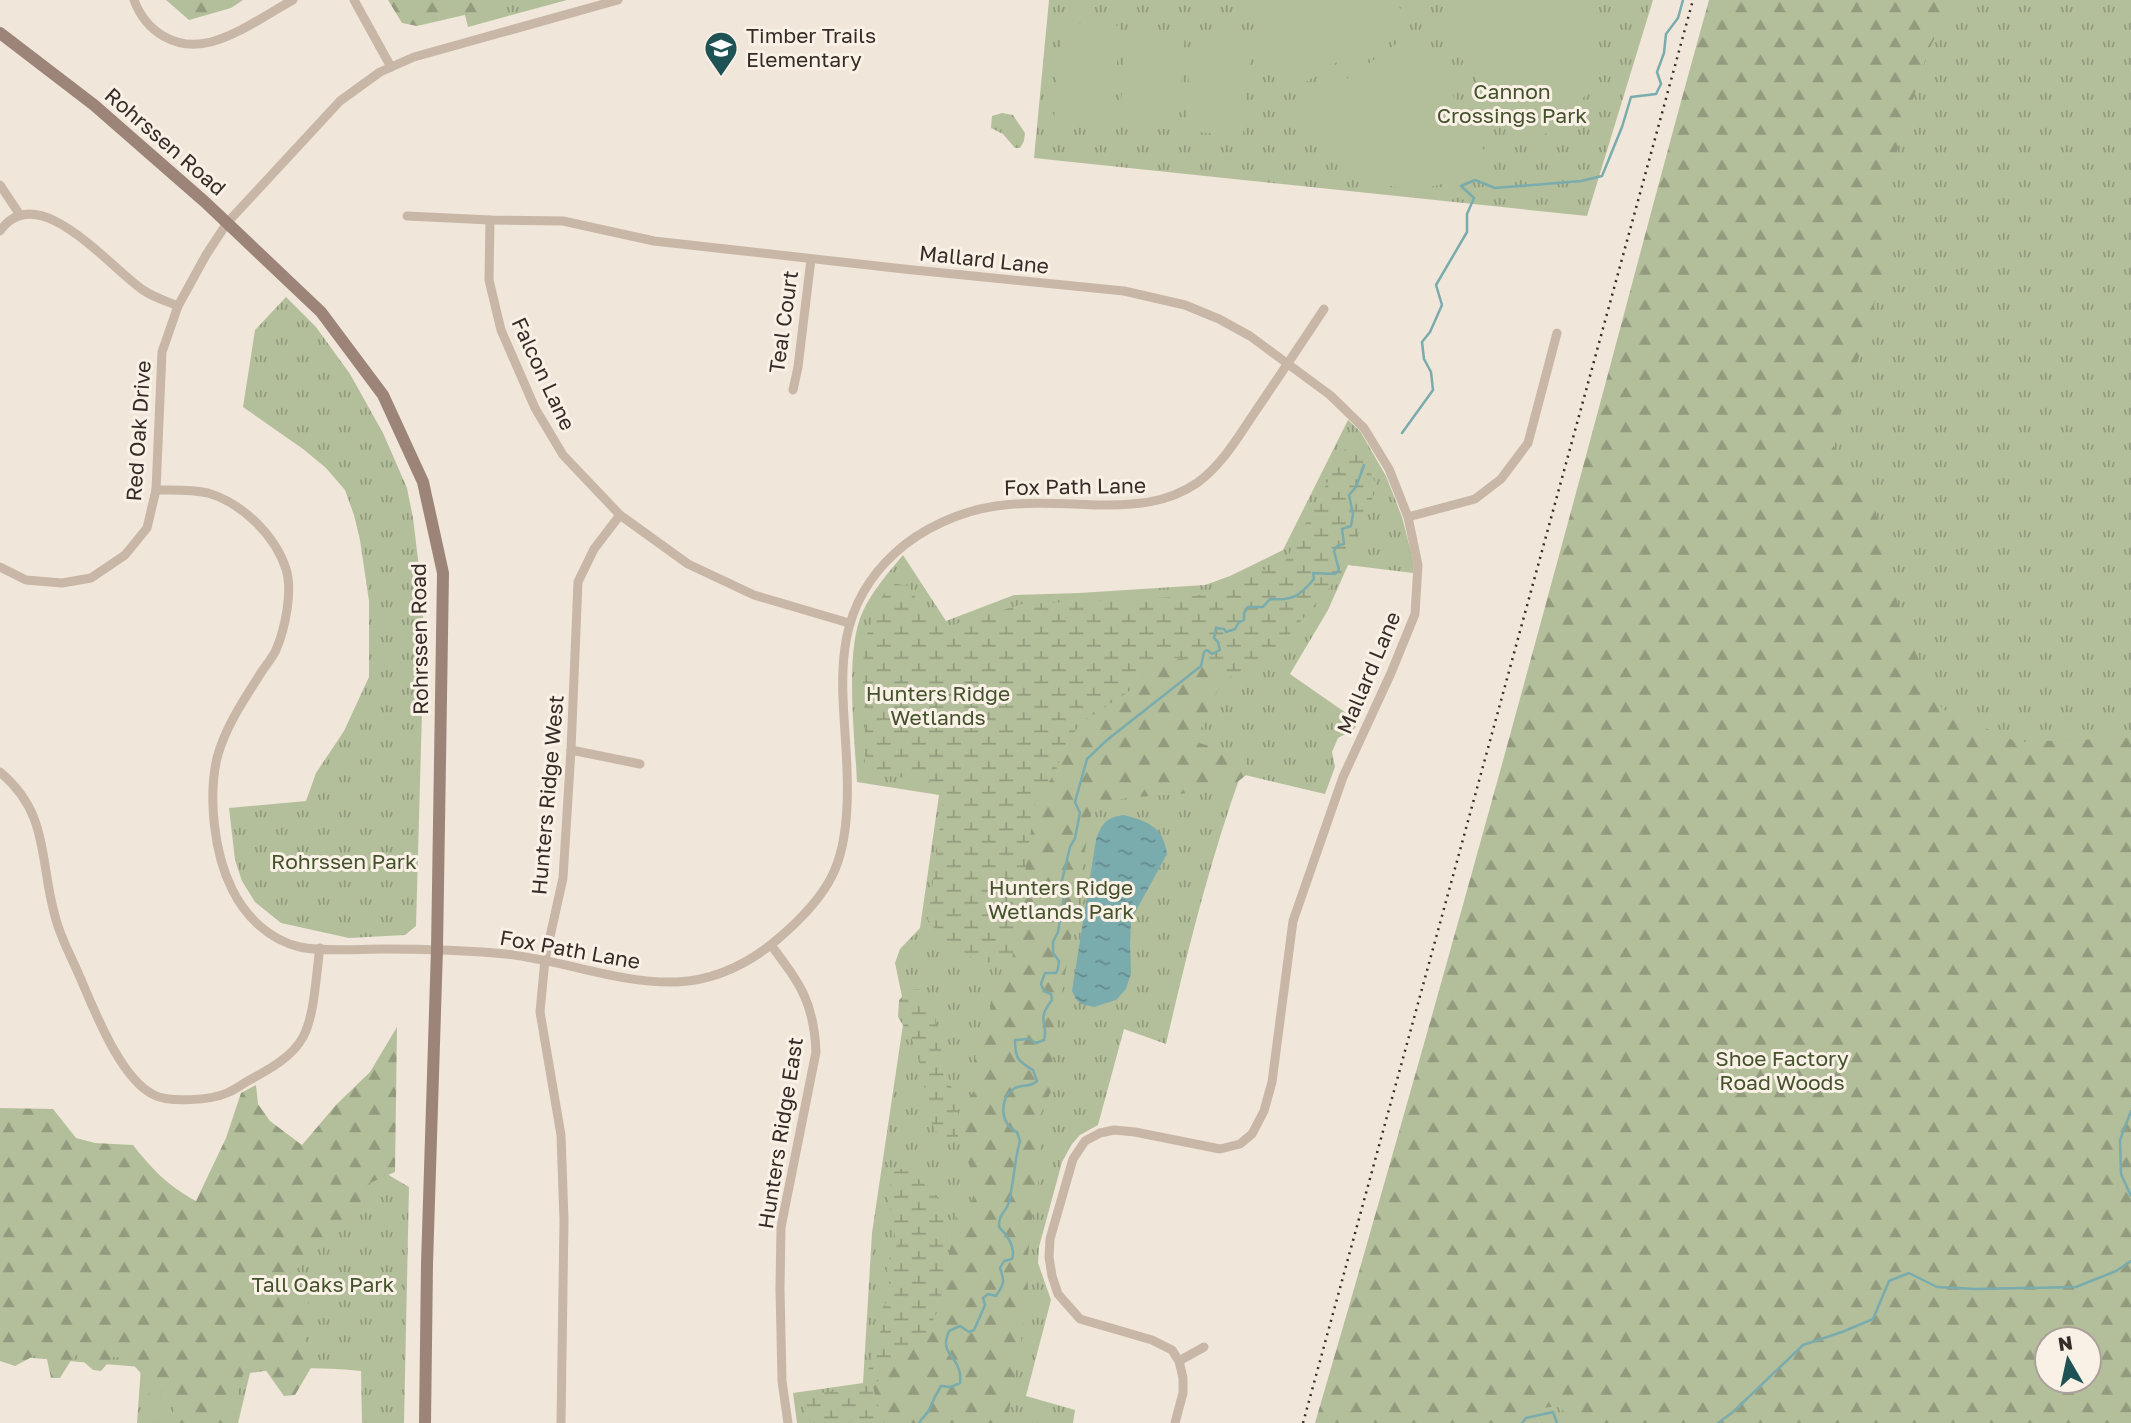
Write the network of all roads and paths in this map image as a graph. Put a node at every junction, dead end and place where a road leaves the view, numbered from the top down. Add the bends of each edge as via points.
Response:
1 (134, 0) edge
2 (293, 0) edge
3 (354, 0) edge
4 (618, 0) edge
5 (0, 33) edge
6 (391, 67) junction
7 (0, 185) edge
8 (20, 215) junction
9 (407, 216) dead end
10 (490, 220) junction
11 (227, 223) junction
12 (0, 231) edge
13 (811, 259) junction
14 (178, 306) junction
15 (1324, 309) dead end
16 (1558, 333) dead end
17 (1289, 363) junction
18 (793, 390) dead end
19 (156, 490) junction
20 (620, 515) junction
21 (1408, 517) junction
22 (0, 567) edge
23 (849, 623) junction
24 (571, 750) junction
25 (640, 764) dead end
26 (0, 772) edge
27 (771, 945) junction
28 (320, 948) junction
29 (437, 949) junction
30 (545, 959) junction
31 (1204, 1347) dead end
32 (1179, 1361) junction
33 (425, 1423) edge
34 (561, 1423) edge
35 (788, 1423) edge
36 (1175, 1423) edge

1 - 2 street via 151,29 166,38 209,43
3 - 6 street
4 - 6 street, Red Oak Drive
5 - 11 street, Rohrssen Road via 94,105
6 - 11 street, Red Oak Drive via 340,102
7 - 8 street
8 - 12 street via 8,220
8 - 14 street via 33,213 73,231 144,291
9 - 10 street, Mallard Lane
10 - 13 street, Mallard Lane via 563,221 654,241
10 - 20 street, Falcon Lane via 489,280 501,330 535,408 563,455
11 - 14 street, Red Oak Drive
11 - 29 street, Rohrssen Road via 329,323 383,395 423,482 443,573
13 - 17 street, Mallard Lane via 1145,295 1219,318
13 - 18 street, Teal Court
14 - 19 street, Red Oak Drive via 162,352
15 - 17 street, Fox Path Lane
16 - 21 street via 1528,443 1500,479 1475,499
17 - 21 street, Mallard Lane via 1364,428 1389,469
17 - 23 street, Fox Path Lane via 1220,462 1194,485 1156,503 995,506 951,519 897,551 864,589
19 - 22 street, Red Oak Drive via 147,528 125,555 91,578 62,583 26,580
19 - 28 street, Fox Path Lane via 212,494 238,508 258,523 286,568 289,590 276,650 239,706 218,754 213,811 229,884 246,914 272,935 300,947
20 - 23 street, Falcon Lane via 688,564 743,590
20 - 24 street, Hunters Ridge West via 594,549 578,582
21 - 32 street, Mallard Lane via 1418,565 1415,614 1343,777 1293,921 1272,1082 1264,1111 1252,1134 1240,1144 1220,1149 1114,1130 1085,1141 1073,1159 1050,1239 1049,1257 1058,1294 1080,1319 1152,1340 1172,1350
23 - 27 street, Fox Path Lane via 842,675 846,828 831,877 813,906
24 - 25 street
24 - 30 street, Hunters Ridge West via 563,878
26 - 28 street via 14,783 35,816 55,917 110,1044 132,1075 156,1096 174,1100 225,1094 288,1055 303,1038 310,1019
27 - 30 street, Fox Path Lane via 713,977 681,982 637,981
27 - 35 street, Hunters Ridge East via 805,994 816,1052 781,1227 782,1381
28 - 29 street, Fox Path Lane
29 - 30 street, Fox Path Lane
29 - 33 street, Rohrssen Road
30 - 34 street, Hunters Ridge West via 540,1012 561,1135 564,1220
31 - 32 street
32 - 36 street via 1183,1393

